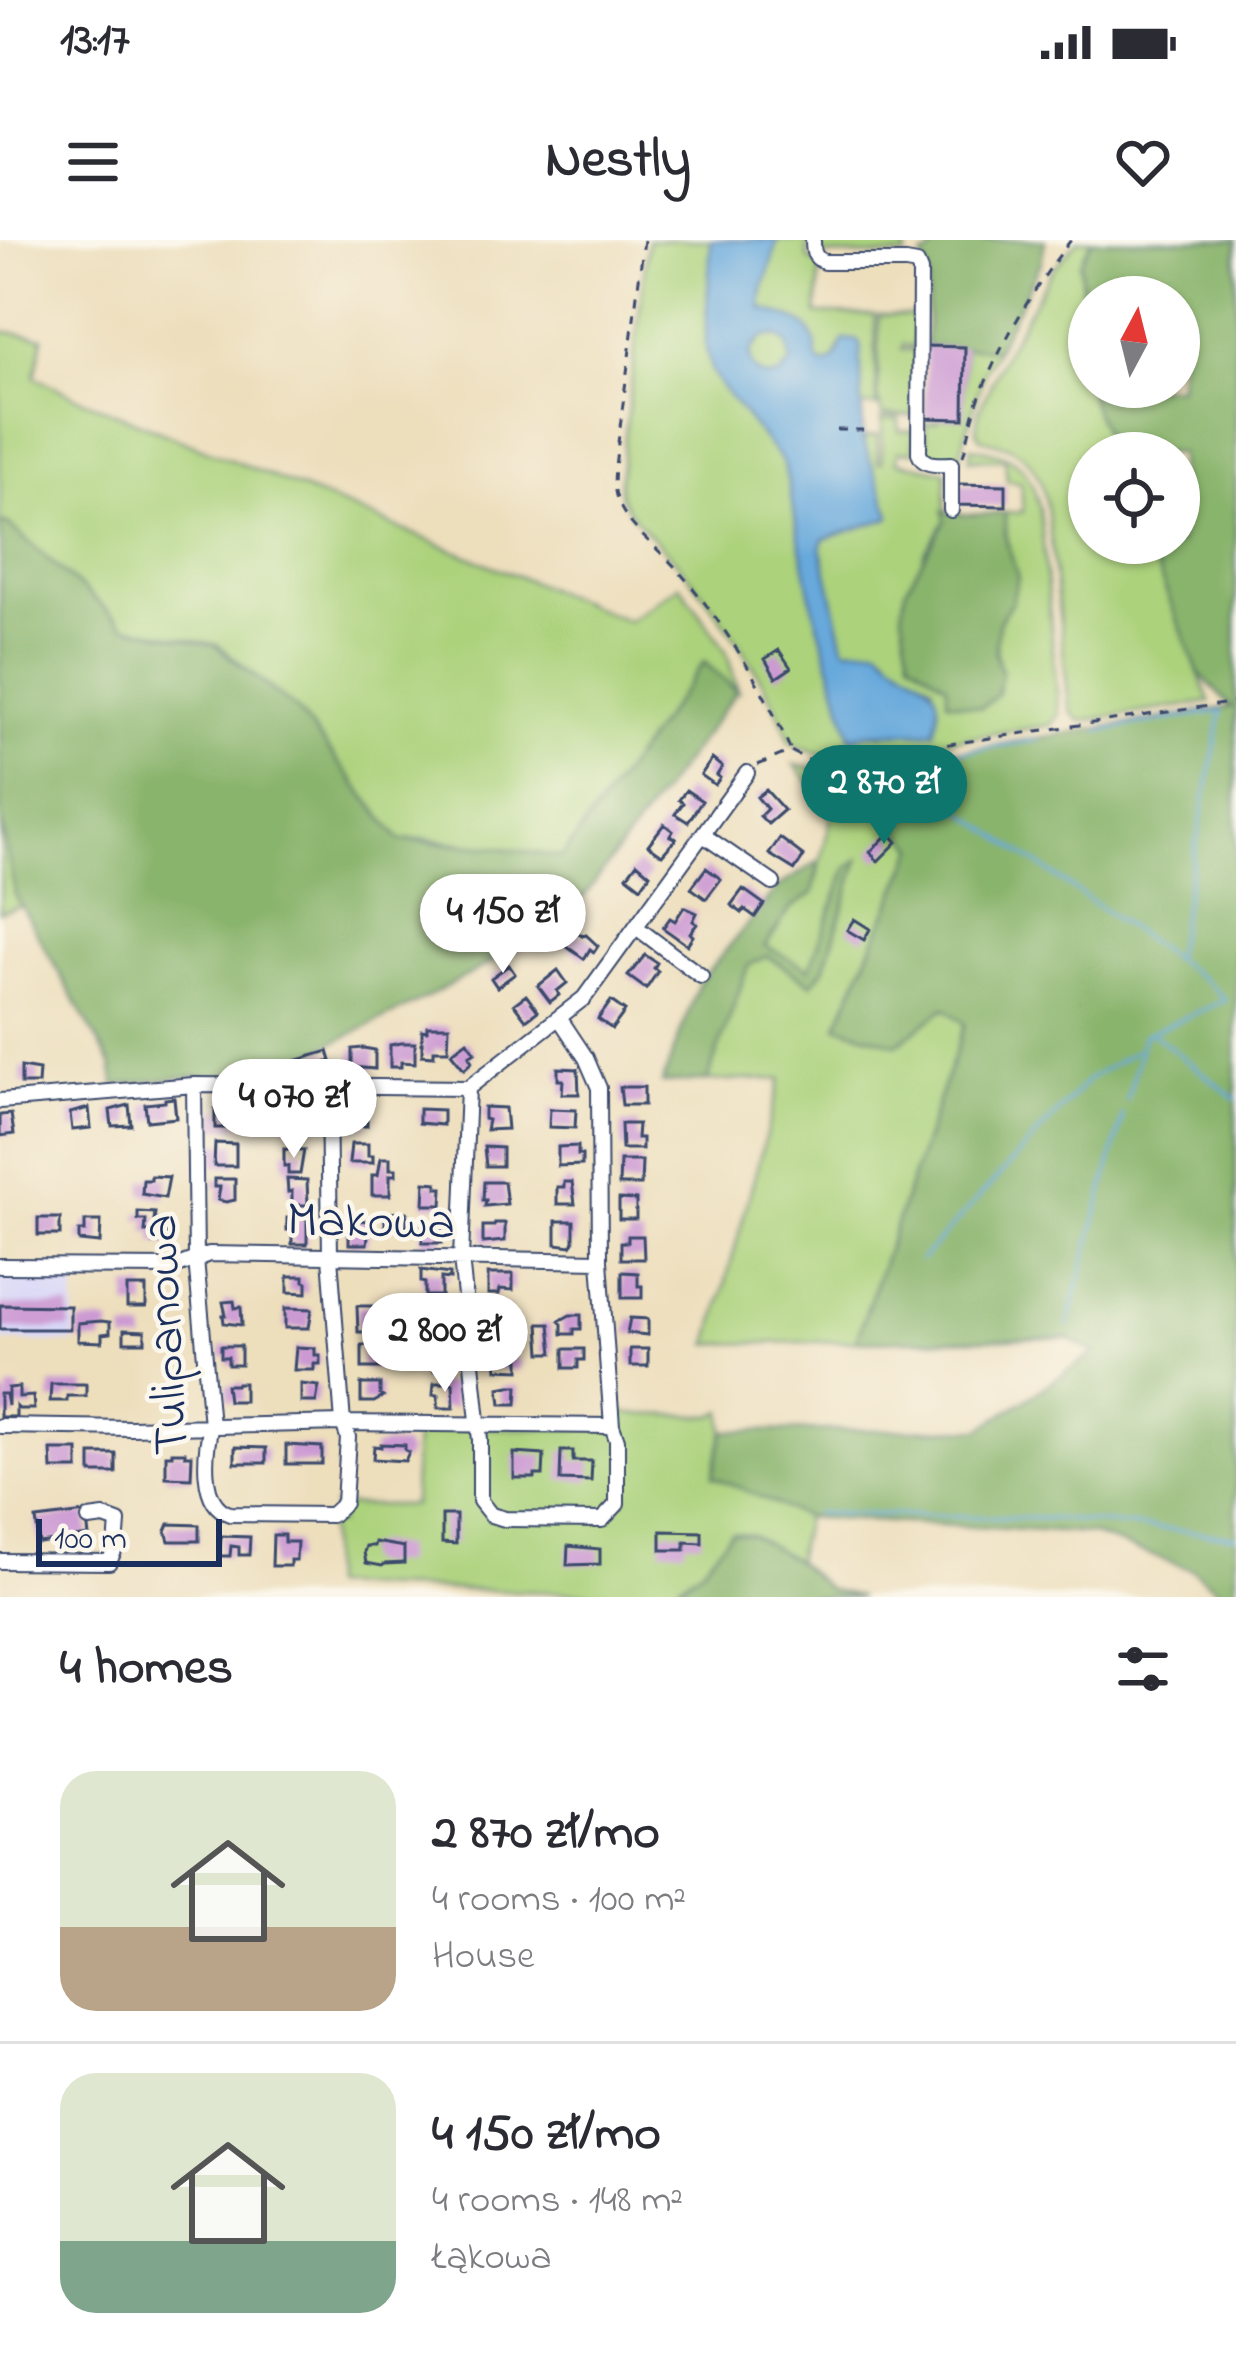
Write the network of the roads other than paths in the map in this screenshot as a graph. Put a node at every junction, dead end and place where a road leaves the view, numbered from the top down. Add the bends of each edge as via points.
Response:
1 (813, 240) edge
2 (951, 510) dead end
3 (747, 773) road end
4 (704, 835) junction
5 (773, 883) dead end
6 (636, 927) junction
7 (701, 976) dead end
8 (560, 1019) junction
9 (194, 1085) junction
10 (328, 1086) junction
11 (468, 1088) junction
12 (0, 1101) edge
13 (330, 1257) junction
14 (461, 1258) junction
15 (196, 1259) junction
16 (600, 1261) junction
17 (0, 1265) edge
18 (343, 1423) junction
19 (477, 1425) junction
20 (0, 1426) edge
21 (211, 1426) junction
22 (612, 1426) junction
23 (89, 1519) dead end
24 (0, 1561) edge

1 - 2 street via 824,262 917,264 919,453 926,463 951,464
3 - 4 street
4 - 5 street
4 - 6 street
6 - 7 street
6 - 8 street
8 - 11 street
8 - 16 street via 598,1088
9 - 10 street
9 - 12 street
9 - 15 street, Tulipanowa
10 - 11 street
10 - 13 street
11 - 14 street
13 - 14 street, Makowa
13 - 15 street, Makowa
13 - 18 street
14 - 16 street, Makowa
14 - 19 street
15 - 17 street, Makowa via 175,1268
15 - 21 street, Tulipanowa
16 - 22 street
18 - 19 street
18 - 21 street
18 - 21 street, Tulipanowa via 344,1503 331,1515 218,1511 209,1492
19 - 22 street
19 - 22 street via 480,1501 505,1520 602,1520 617,1504
20 - 21 street
23 - 24 street via 118,1522 109,1562

